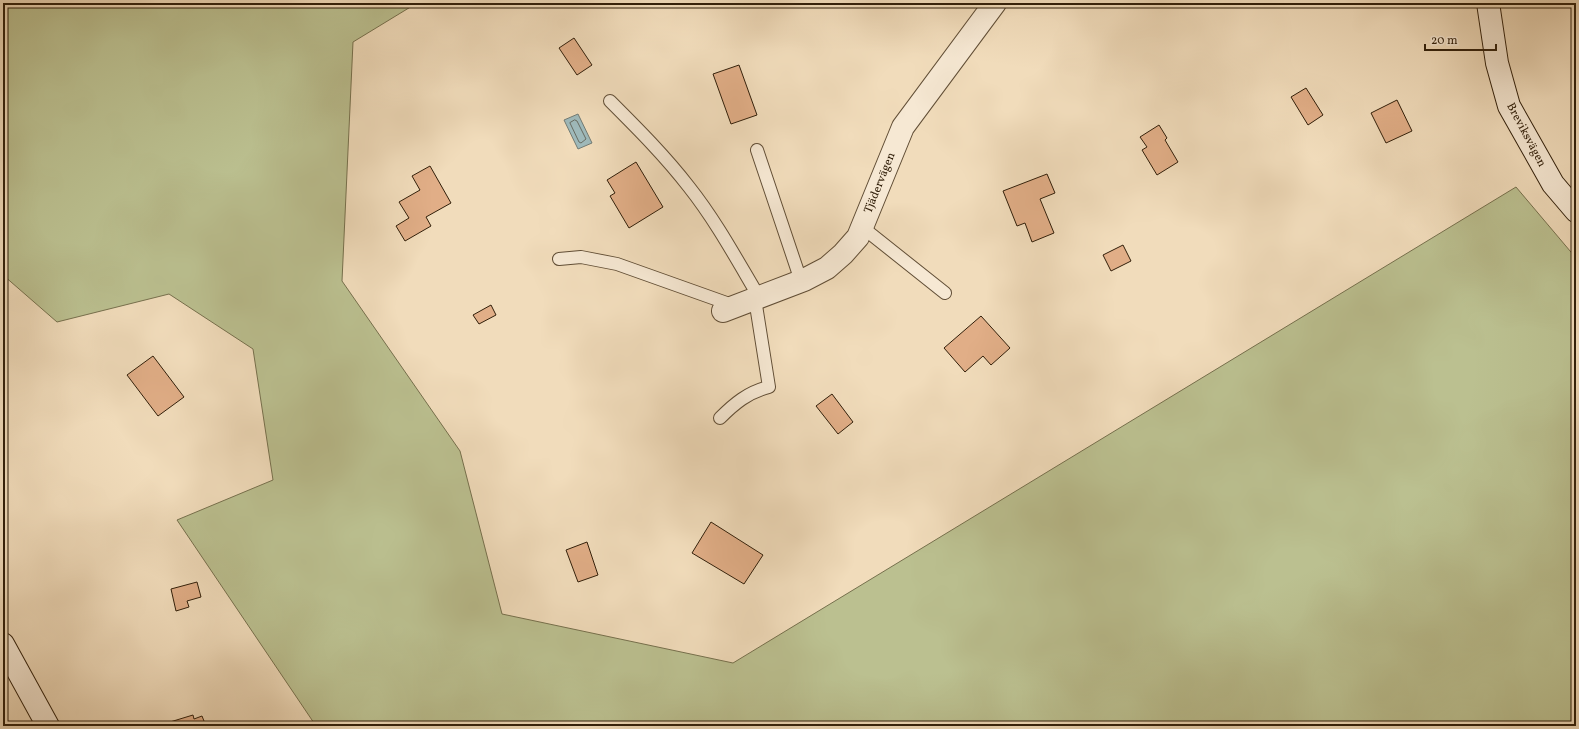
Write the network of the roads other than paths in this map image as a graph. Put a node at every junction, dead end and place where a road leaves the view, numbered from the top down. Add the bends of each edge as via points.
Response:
1 (995, 3) edge
2 (1488, 3) edge
3 (610, 101) dead end
4 (757, 150) dead end
5 (1576, 210) edge
6 (862, 227) junction
7 (559, 259) dead end
8 (801, 281) junction
9 (945, 293) dead end
10 (743, 304) junction
11 (720, 418) dead end
12 (3, 644) edge
13 (48, 726) edge

1 - 6 street, Tjädervägen via 904,127
2 - 5 street, Breviksvägen via 1497,63 1509,106 1553,184
3 - 10 lane via 649,140 689,188 725,239
4 - 8 lane
6 - 8 street, Tjädervägen via 858,237 843,254 827,268
6 - 9 lane
7 - 10 lane via 581,257 617,264
8 - 10 street, Tjädervägen
10 - 11 lane via 769,388 738,400
12 - 13 street

